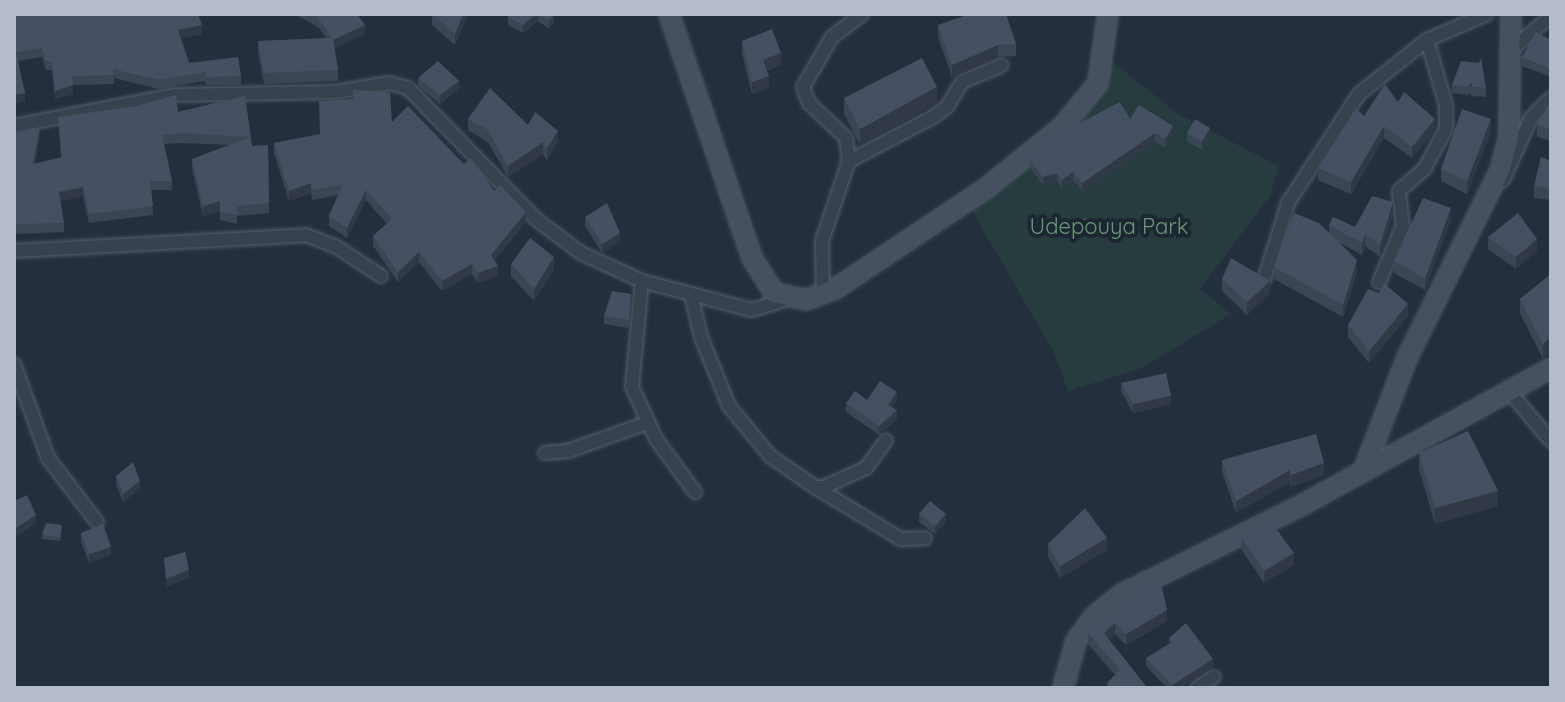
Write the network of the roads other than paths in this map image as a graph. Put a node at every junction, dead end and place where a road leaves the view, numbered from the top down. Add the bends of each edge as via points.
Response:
1 (669, 14) edge
2 (862, 14) edge
3 (1108, 14) edge
4 (1487, 14) edge
5 (1511, 14) edge
6 (1551, 16) edge
7 (1427, 40) junction
8 (1511, 50) junction
9 (1002, 65) dead end
10 (1551, 98) edge
11 (14, 126) edge
12 (849, 161) junction
13 (1489, 198) junction
14 (14, 251) edge
15 (381, 276) dead end
16 (1264, 280) edge
17 (642, 281) junction
18 (1379, 282) dead end
19 (823, 293) junction
20 (691, 294) junction
21 (788, 299) junction
22 (14, 364) edge
23 (1551, 368) edge
24 (1509, 391) junction
25 (647, 423) junction
26 (886, 440) dead end
27 (1551, 441) edge
28 (545, 453) dead end
29 (1363, 472) junction
30 (815, 487) junction
31 (695, 492) dead end
32 (97, 522) dead end
33 (925, 538) dead end
34 (1214, 677) dead end
35 (1063, 688) edge
36 (1197, 688) edge

1 - 21 street via 752,258 774,293
2 - 12 street via 832,37 803,87 809,103 846,138
3 - 19 street via 1098,83 1063,126 985,189
4 - 7 street
5 - 8 street
6 - 8 street
7 - 16 street via 1359,94 1288,203
7 - 18 street via 1446,105 1446,129 1425,168 1399,191 1403,226
8 - 13 street via 1509,137
9 - 12 street via 962,82 947,107 933,117
10 - 13 street via 1531,118 1507,175
11 - 17 street via 175,95 295,94 389,83 408,88 563,241
12 - 19 street via 822,241
13 - 29 street via 1407,358
14 - 15 street via 306,235 335,246
17 - 20 street
17 - 25 street via 632,387
19 - 21 street via 806,300
20 - 21 street via 752,310
20 - 30 street via 701,337 729,406 770,456
22 - 32 street via 48,458
23 - 24 street
24 - 27 street
24 - 29 street
25 - 28 street via 568,451
25 - 31 street
26 - 30 street via 866,468 849,479
29 - 35 street via 1122,594 1094,616 1076,641
30 - 33 street via 901,539
34 - 36 street

